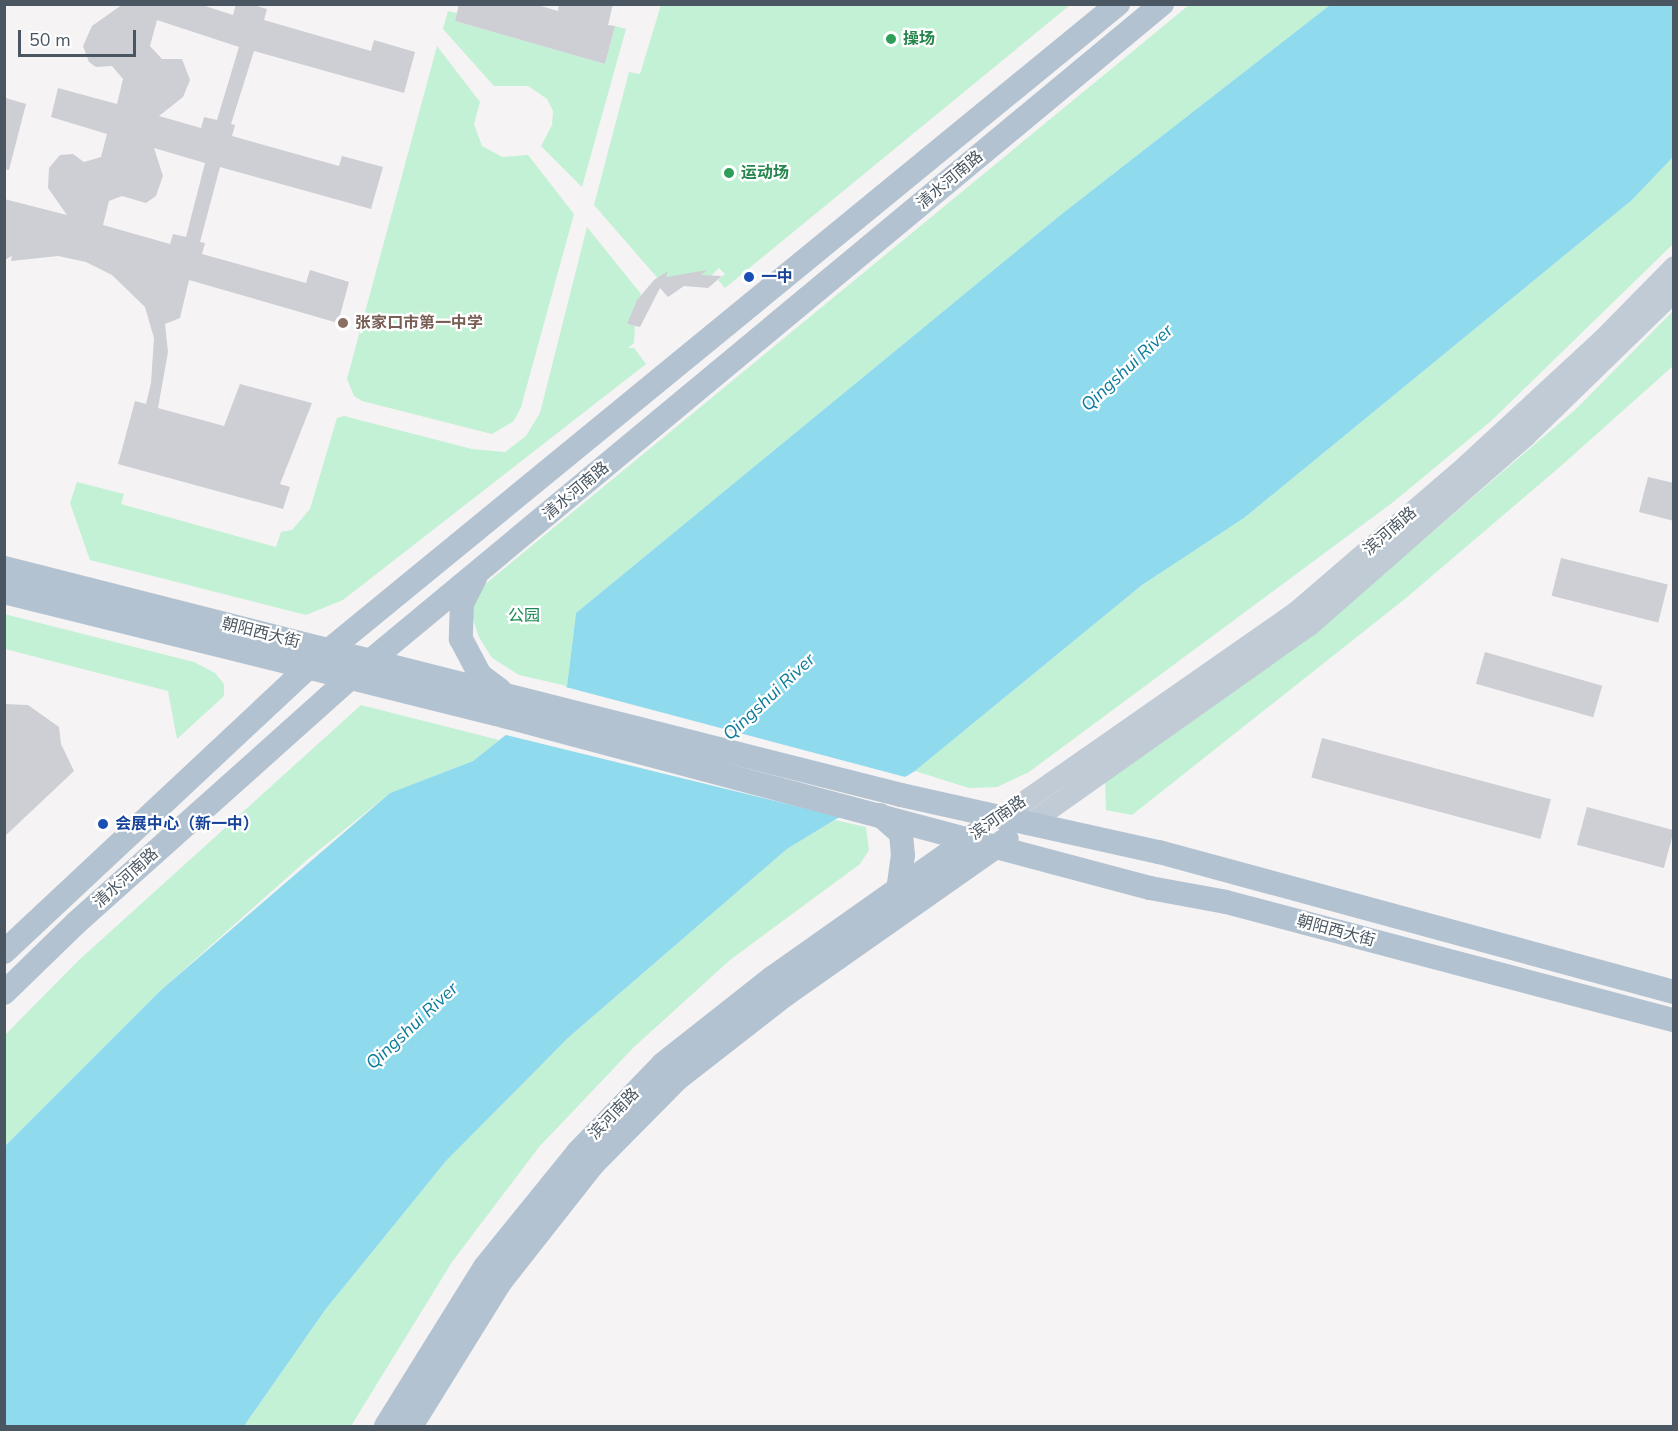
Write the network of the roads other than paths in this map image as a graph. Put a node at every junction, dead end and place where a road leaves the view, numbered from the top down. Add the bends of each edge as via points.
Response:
1 (1118, 4) edge
2 (1162, 4) edge
3 (1674, 266) edge
4 (1674, 291) edge
5 (4, 568) edge
6 (480, 570) junction
7 (4, 592) edge
8 (328, 651) junction
9 (371, 660) junction
10 (306, 669) junction
11 (351, 677) junction
12 (506, 701) junction
13 (878, 814) junction
14 (1001, 817) junction
15 (1028, 824) junction
16 (970, 838) junction
17 (998, 845) junction
18 (898, 890) junction
19 (4, 952) edge
20 (1674, 992) edge
21 (4, 993) edge
22 (1674, 1020) edge
23 (386, 1426) edge
24 (411, 1426) edge

1 - 8 main road, 清水河南路
2 - 6 main road, 清水河南路
3 - 14 main road, 滨河南路 via 1601,340 1458,472 1295,612
4 - 15 main road, 滨河南路 via 1526,435 1308,626
5 - 8 main road, 朝阳西大街
6 - 9 main road, 清水河南路
6 - 12 main road via 462,603 461,639 480,675
7 - 10 main road, 朝阳西大街
8 - 9 main road, 朝阳西大街
8 - 10 main road, 清水河南路
9 - 11 main road, 清水河南路
9 - 12 main road, 朝阳西大街
10 - 11 main road, 朝阳西大街
10 - 19 main road, 清水河南路
11 - 12 main road, 朝阳西大街
11 - 21 main road, 清水河南路 via 76,923
12 - 13 main road, 朝阳西大街
12 - 14 main road, 朝阳西大街
13 - 16 main road, 朝阳西大街
13 - 18 main road via 901,833 903,855
14 - 15 main road, 朝阳西大街
14 - 16 main road, 滨河南路
15 - 17 main road, 滨河南路
15 - 20 main road, 朝阳西大街 via 1159,852
16 - 17 main road, 朝阳西大街
16 - 18 main road, 滨河南路
17 - 22 main road, 朝阳西大街 via 1150,888 1226,902
17 - 24 main road, 滨河南路 via 785,995 676,1079 594,1163 501,1281
18 - 23 main road, 滨河南路 via 772,978 655,1072 579,1152 485,1268

